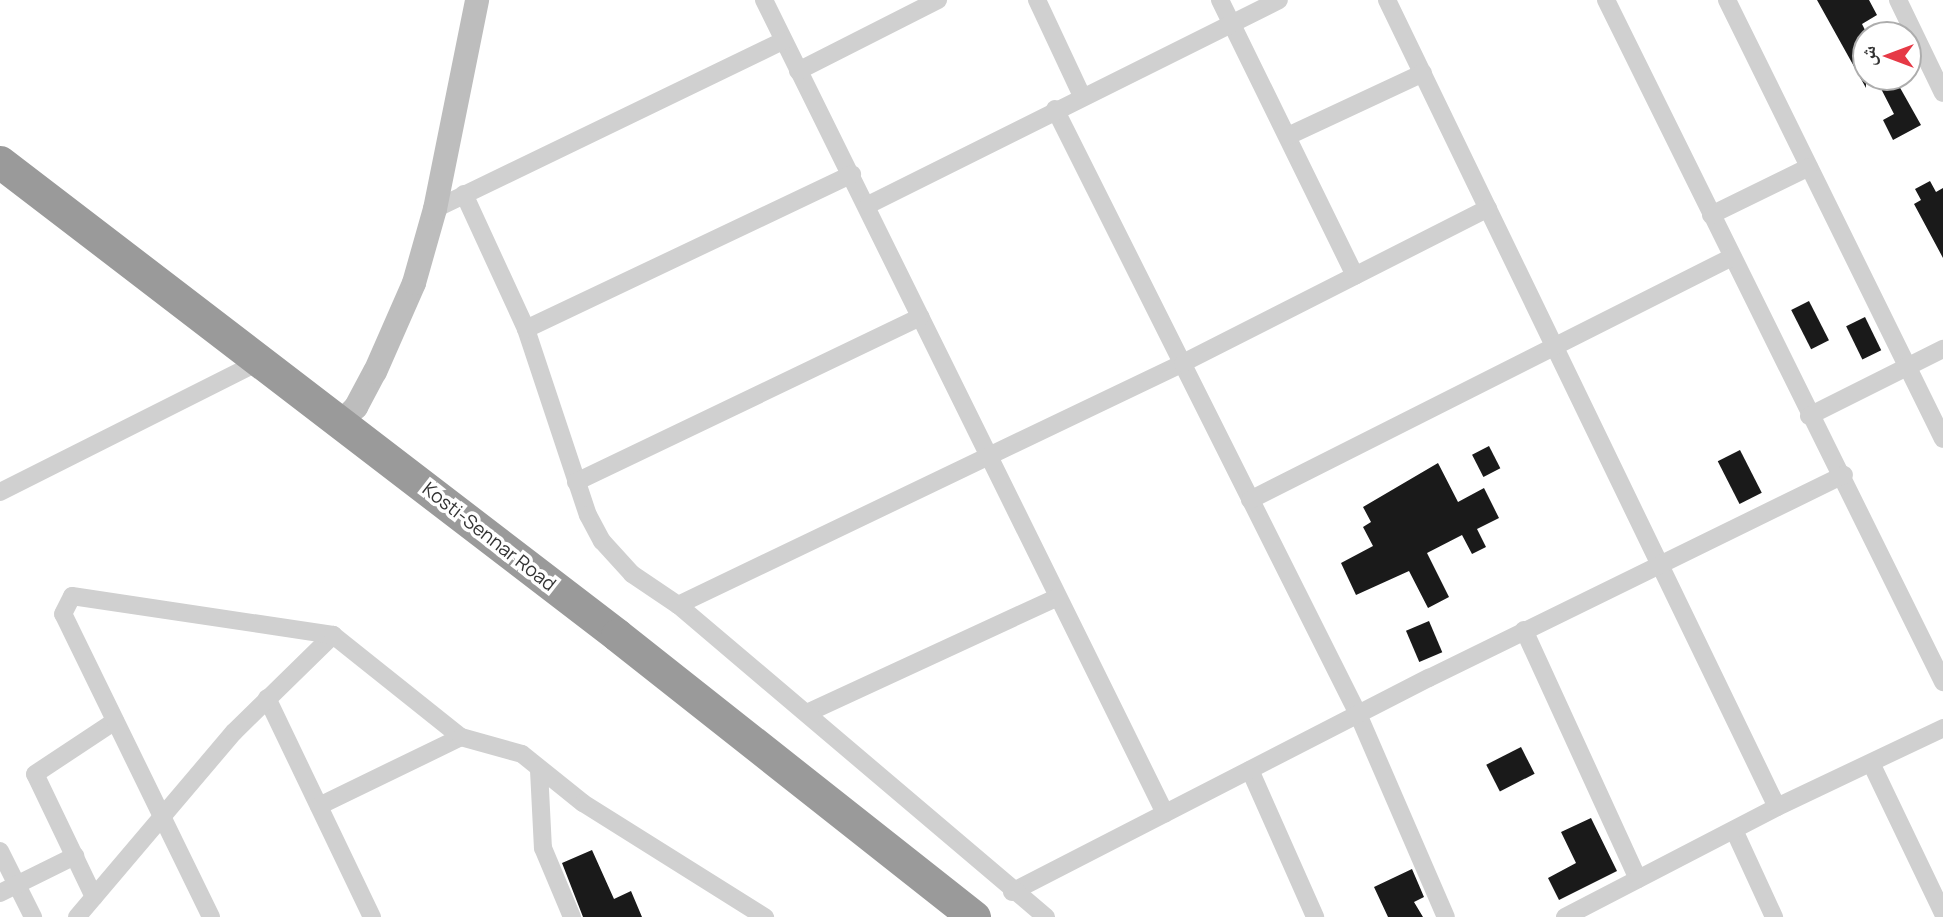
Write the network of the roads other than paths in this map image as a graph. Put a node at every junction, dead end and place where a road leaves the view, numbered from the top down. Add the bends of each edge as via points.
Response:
1 (764, 0) edge
2 (938, 0) edge
3 (1037, 0) edge
4 (1220, 0) edge
5 (1279, 0) edge
6 (1387, 0) edge
7 (1606, 0) edge
8 (1727, 0) edge
9 (1898, 0) edge
10 (479, 1) edge
11 (1231, 24) junction
12 (783, 41) junction
13 (799, 71) junction
14 (1423, 73) junction
15 (1943, 93) edge
16 (1082, 96) junction
17 (1055, 109) junction
18 (1288, 136) junction
19 (0, 162) edge
20 (1809, 167) junction
21 (852, 174) junction
22 (464, 194) junction
23 (868, 205) junction
24 (1488, 208) junction
25 (435, 209) junction
26 (1711, 215) junction
27 (1732, 257) junction
28 (1355, 276) junction
29 (921, 317) junction
30 (526, 330) junction
31 (1554, 346) junction
32 (1943, 349) edge
33 (259, 362) junction
34 (1183, 363) junction
35 (1908, 366) junction
36 (1809, 416) junction
37 (340, 423) junction
38 (1943, 439) edge
39 (988, 454) junction
40 (1844, 475) junction
41 (576, 482) junction
42 (0, 492) edge
43 (1250, 500) junction
44 (1662, 562) junction
45 (1056, 598) junction
46 (678, 605) junction
47 (1524, 630) junction
48 (333, 635) junction
49 (1943, 682) edge
50 (267, 698) junction
51 (807, 713) junction
52 (1359, 714) junction
53 (115, 721) junction
54 (1943, 728) edge
55 (461, 737) junction
56 (1871, 763) junction
57 (539, 770) junction
58 (1250, 771) junction
59 (319, 806) junction
60 (1777, 807) junction
61 (1165, 813) junction
62 (164, 817) junction
63 (1734, 830) junction
64 (0, 851) edge
65 (75, 856) junction
66 (1638, 879) junction
67 (17, 885) junction
68 (1012, 892) junction
69 (0, 893) edge
70 (94, 897) junction
71 (1943, 914) edge
72 (33, 917) edge
73 (76, 917) edge
74 (211, 917) edge
75 (372, 917) edge
76 (572, 917) edge
77 (765, 917) edge
78 (974, 917) edge
79 (1046, 917) edge
80 (1315, 917) edge
81 (1446, 917) edge
82 (1564, 917) edge
83 (1774, 917) edge

1 - 12 street
2 - 13 street
3 - 16 street
4 - 11 street
5 - 11 street
6 - 14 street
7 - 26 street
8 - 20 street
9 - 15 street
10 - 25 street
11 - 16 street
11 - 18 street
12 - 13 street
12 - 22 street
13 - 21 street
14 - 18 street
14 - 24 street
16 - 17 street
17 - 23 street
17 - 34 street
18 - 28 street
19 - 33 highway, Kosti-Sennar Road
20 - 26 street
20 - 35 street
21 - 23 street
21 - 30 street
22 - 25 street
22 - 30 street
23 - 29 street
24 - 28 street
24 - 31 street
25 - 37 street via 398,325 356,407
26 - 27 street
27 - 31 street
27 - 36 street
28 - 34 street
29 - 39 street
29 - 41 street
30 - 41 street
31 - 43 street
31 - 44 street
32 - 35 street
33 - 37 highway, Kosti-Sennar Road
33 - 42 street
34 - 39 street
34 - 43 street
35 - 36 street
35 - 38 street
36 - 40 street
37 - 78 highway, Kosti-Sennar Road
39 - 45 street
39 - 46 street
40 - 44 street
40 - 49 street
41 - 46 street via 587,515 616,558
43 - 52 street
44 - 47 street
44 - 60 street
45 - 51 street
45 - 61 street
46 - 51 street
47 - 52 street
47 - 66 street
48 - 50 street
48 - 53 street via 77,594 67,601 63,614
48 - 55 street
50 - 59 street
50 - 62 street
51 - 68 street
52 - 58 street
52 - 81 street
53 - 62 street
53 - 65 street via 36,771
54 - 56 street
55 - 57 street via 518,752
55 - 59 street
56 - 60 street
56 - 71 street
57 - 76 street via 542,848
57 - 77 street via 583,803
58 - 61 street
58 - 80 street
59 - 75 street
60 - 63 street
61 - 68 street
62 - 70 street
62 - 74 street
63 - 66 street
63 - 83 street
64 - 67 street
65 - 67 street
65 - 70 street
66 - 82 street
67 - 69 street
67 - 72 street
68 - 79 street
70 - 73 street

